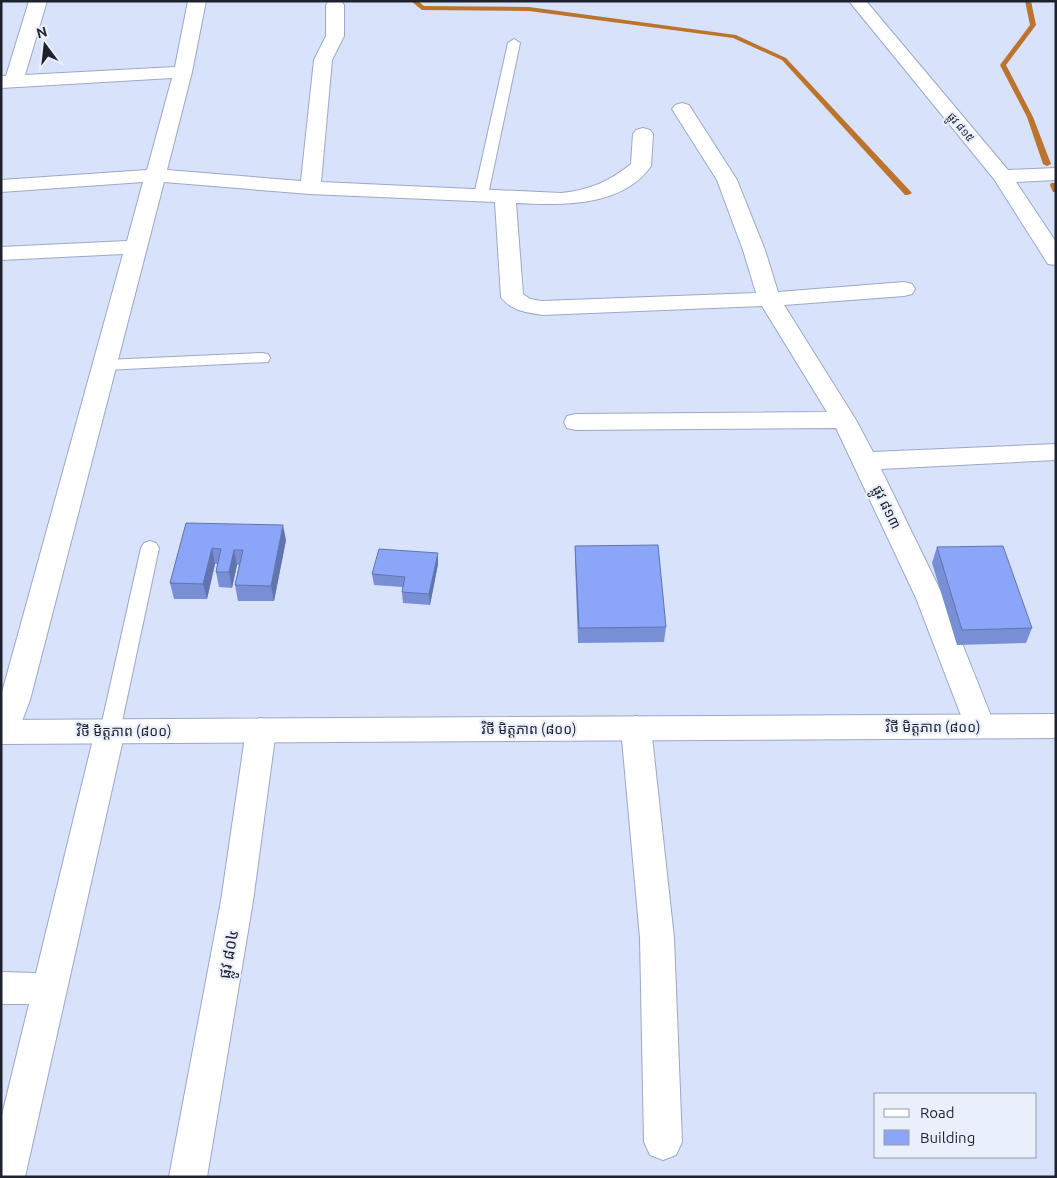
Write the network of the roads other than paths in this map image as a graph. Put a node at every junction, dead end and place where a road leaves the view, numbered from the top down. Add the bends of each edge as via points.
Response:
1 (38, 1) edge
2 (197, 1) edge
3 (857, 1) edge
4 (881, 1) edge
5 (335, 5) dead end
6 (878, 29) junction
7 (514, 44) dead end
8 (183, 72) junction
9 (7, 82) edge
10 (682, 109) dead end
11 (643, 134) dead end
12 (1056, 174) edge
13 (154, 175) junction
14 (1002, 176) junction
15 (1, 186) edge
16 (310, 188) junction
17 (481, 195) junction
18 (505, 196) junction
19 (135, 247) junction
20 (1, 254) edge
21 (1056, 259) edge
22 (904, 289) dead end
23 (769, 299) junction
24 (262, 358) dead end
25 (106, 365) junction
26 (844, 420) junction
27 (576, 422) dead end
28 (1056, 452) edge
29 (864, 461) junction
30 (150, 548) dead end
31 (980, 726) junction
32 (1056, 726) edge
33 (636, 728) junction
34 (261, 730) junction
35 (110, 731) junction
36 (3, 732) edge
37 (1, 988) edge
38 (50, 989) junction
39 (663, 1142) dead end
40 (6, 1177) edge
41 (188, 1177) edge

1 - 9 street
2 - 8 street
3 - 6 street, ផ្លូវ ៨១៥
4 - 6 street
5 - 16 street via 335,36 323,60
6 - 14 street, ផ្លូវ ៨១៥
7 - 17 lane
8 - 9 street
8 - 13 street
10 - 23 street, ផ្លូវ ៨១៣ via 727,180
11 - 18 street via 641,166 621,183 596,195 561,199
12 - 14 street
13 - 15 street
13 - 16 street
13 - 19 street
14 - 21 street, ផ្លូវ ៨១៥
16 - 17 street
17 - 18 street
18 - 23 street via 512,298 523,305 542,308
19 - 20 street
19 - 25 street
22 - 23 street
23 - 26 street, ផ្លូវ ៨១៣
24 - 25 lane
25 - 36 street via 15,700
26 - 27 street
26 - 29 street, ផ្លូវ ៨១៣
28 - 29 street
29 - 31 street, ផ្លូវ ៨១៣ via 930,598
30 - 35 lane
31 - 32 street, វិថី មិត្តភាព (៨០០)
31 - 33 street, វិថី មិត្តភាព (៨០០)
33 - 34 street, វិថី មិត្តភាព (៨០០)
33 - 39 street via 658,938
34 - 35 street, វិថី មិត្តភាព (៨០០)
34 - 41 street, ផ្លូវ ៨០៤ via 237,901
35 - 36 street, វិថី មិត្តភាព (៨០០)
35 - 38 street
37 - 38 street
38 - 40 street

